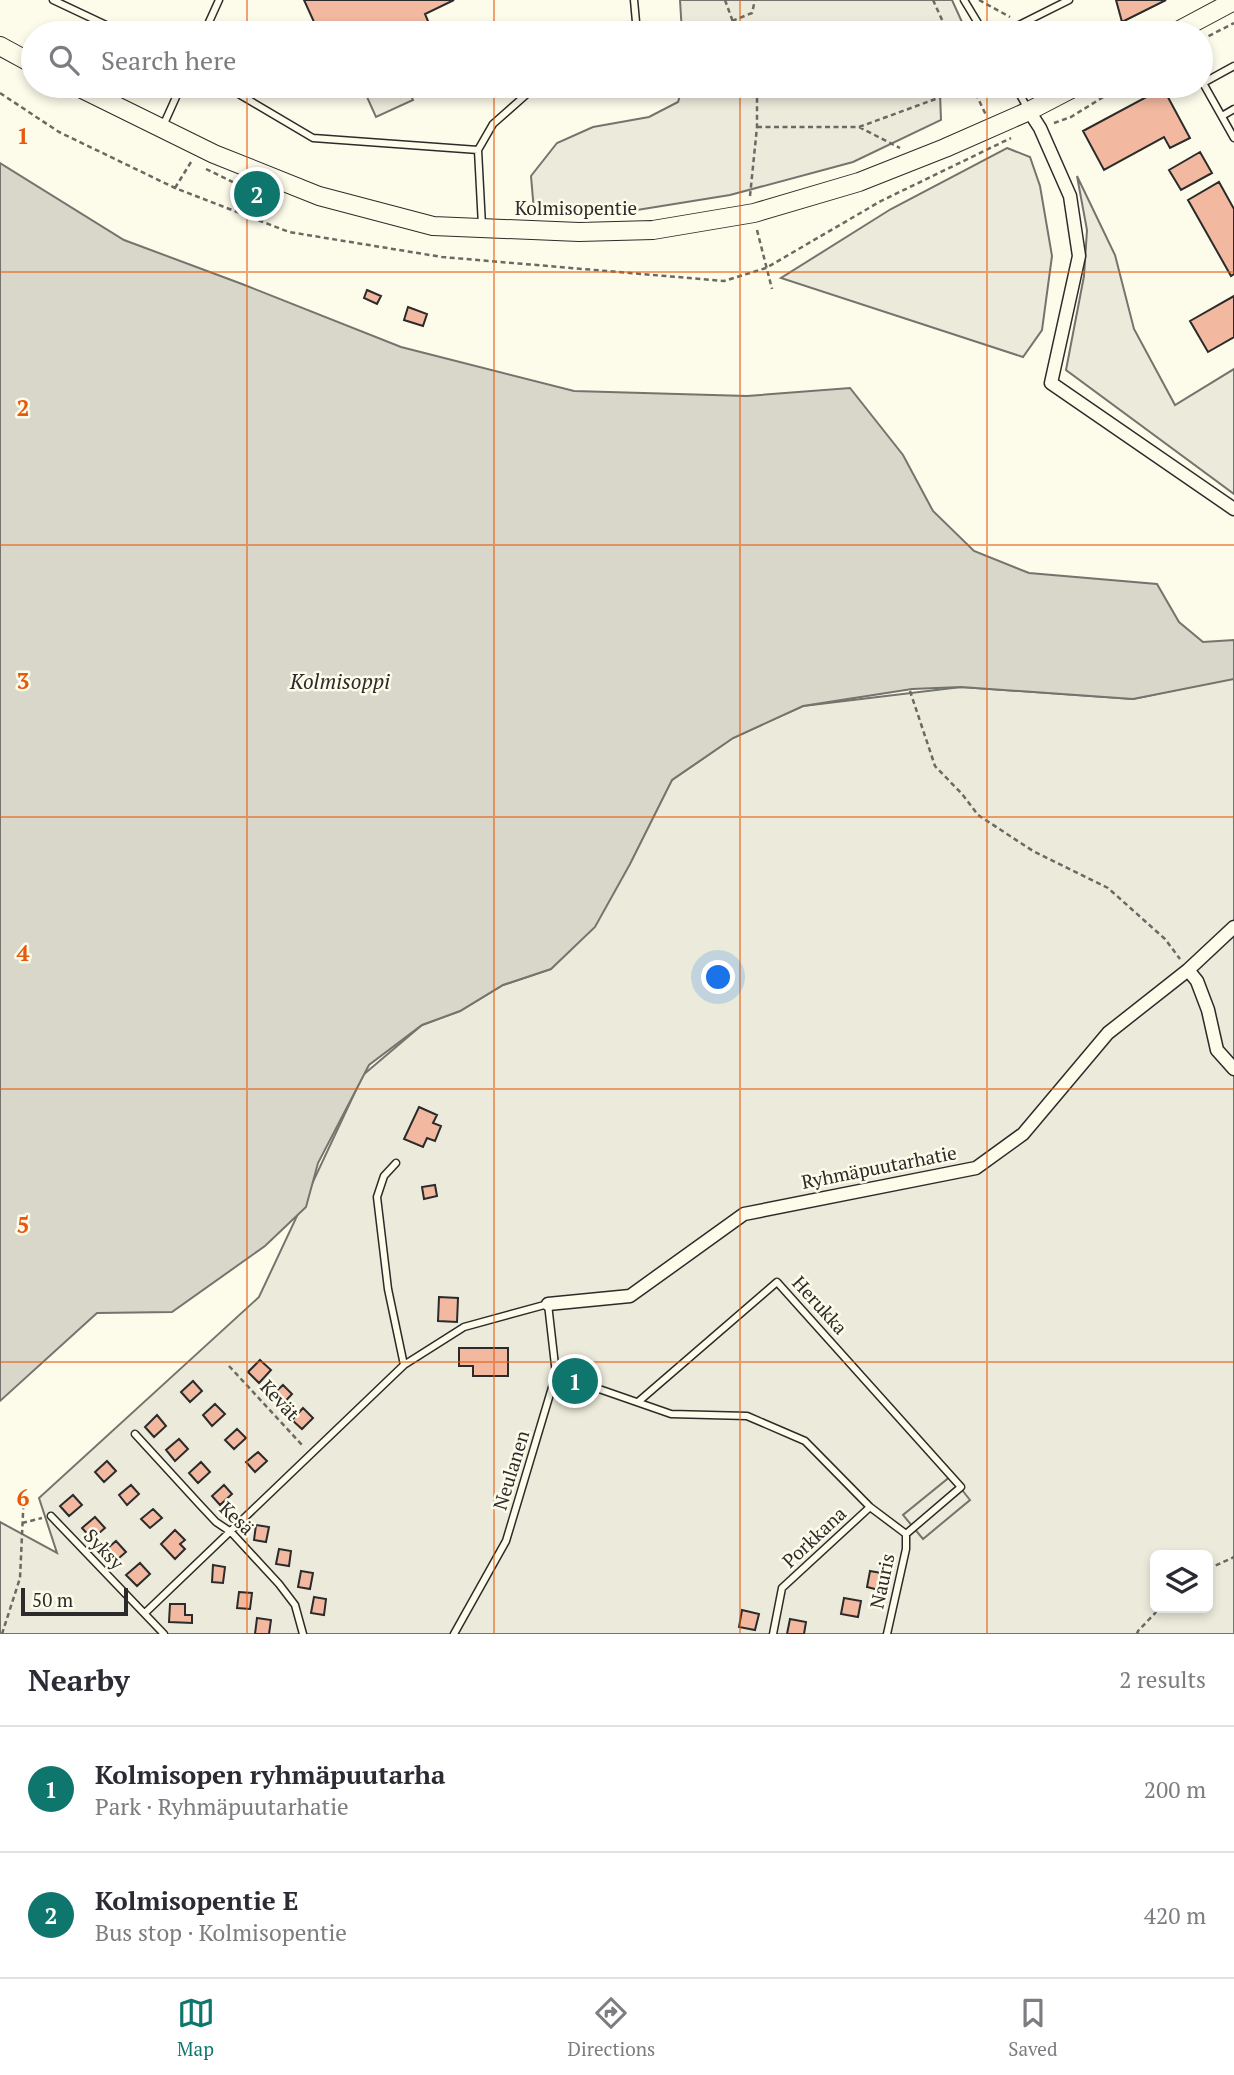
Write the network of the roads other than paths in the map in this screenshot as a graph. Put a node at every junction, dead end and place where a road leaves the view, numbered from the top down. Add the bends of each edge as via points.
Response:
1 (53, 0) edge
2 (219, 0) edge
3 (634, 0) edge
4 (964, 0) edge
5 (1069, 0) edge
6 (1234, 1) edge
7 (98, 21) edge
8 (209, 21) edge
9 (636, 21) edge
10 (977, 21) edge
11 (1026, 21) edge
12 (1196, 21) edge
13 (0, 46) edge
14 (21, 57) edge
15 (1234, 66) edge
16 (1213, 78) edge
17 (101, 98) edge
18 (176, 98) edge
19 (245, 98) edge
20 (523, 98) edge
21 (1022, 98) edge
22 (1054, 98) edge
23 (1212, 98) edge
24 (1234, 109) edge
25 (1030, 111) junction
26 (1222, 116) junction
27 (162, 128) junction
28 (1234, 138) edge
29 (478, 150) junction
30 (482, 228) junction
31 (1234, 509) edge
32 (1234, 928) edge
33 (1188, 970) junction
34 (1234, 1069) edge
35 (396, 1163) dead end
36 (548, 1304) junction
37 (404, 1365) junction
38 (556, 1374) junction
39 (638, 1402) junction
40 (135, 1434) dead end
41 (870, 1507) junction
42 (51, 1516) road end
43 (231, 1532) junction
44 (906, 1534) junction
45 (145, 1613) junction
46 (164, 1634) edge
47 (303, 1634) edge
48 (454, 1634) edge
49 (774, 1634) edge
50 (887, 1634) edge

1 - 7 lane
2 - 8 lane
3 - 9 lane
4 - 10 lane
5 - 11 lane
6 - 12 main road
13 - 14 main road
15 - 16 lane
17 - 27 main road, Kolmisopentie
18 - 27 lane
19 - 29 lane via 313,138
20 - 29 lane via 493,124
21 - 25 lane
22 - 25 main road, Kolmisopentie
23 - 26 lane
24 - 26 lane
25 - 30 main road, Kolmisopentie via 859,182 754,213 653,230
25 - 31 street via 1070,195 1079,256 1051,383
26 - 28 lane
27 - 30 main road, Kolmisopentie via 319,196 433,226
29 - 30 lane
32 - 33 street, Ryhmäpuutarhatie
33 - 34 street via 1208,1010 1217,1050
33 - 36 street, Ryhmäpuutarhatie via 1108,1033 1023,1134 976,1168 744,1214 630,1296
35 - 37 lane via 384,1176 377,1197 388,1289
36 - 37 lane via 464,1327
36 - 38 lane, Neulanen
37 - 43 lane
38 - 39 lane
38 - 48 lane, Neulanen via 506,1541
39 - 41 lane via 671,1414 747,1416 805,1441
39 - 44 lane, Herukka via 777,1282 961,1487
40 - 43 lane, Kesä via 216,1522
41 - 44 lane
41 - 49 lane, Porkkana via 782,1588
42 - 45 lane, Syksy
43 - 45 lane
43 - 47 lane, Kesä via 295,1605
44 - 50 lane, Nauris
45 - 46 lane, Syksy

